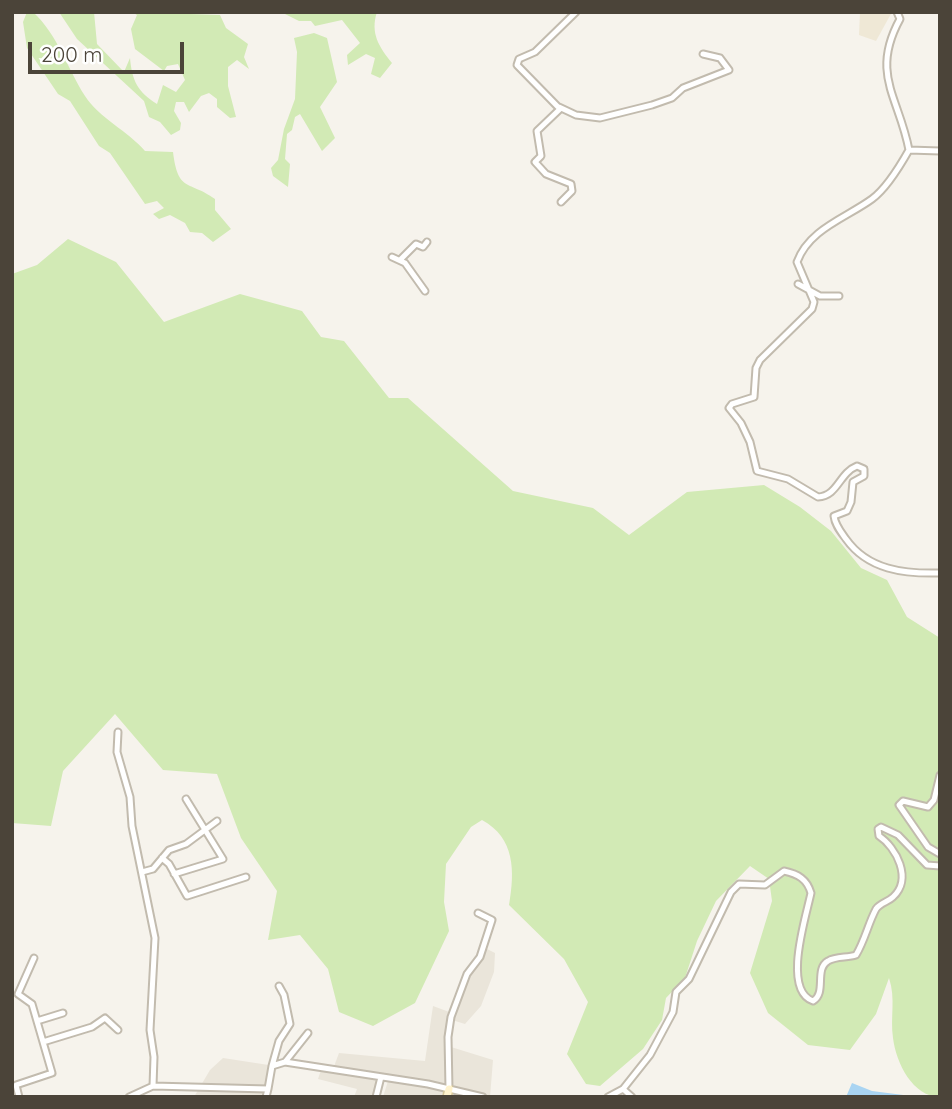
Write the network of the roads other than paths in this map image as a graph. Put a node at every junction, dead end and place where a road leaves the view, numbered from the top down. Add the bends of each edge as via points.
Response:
1 (576, 12) edge
2 (897, 12) edge
3 (703, 54) dead end
4 (559, 107) junction
5 (909, 150) junction
6 (940, 151) edge
7 (561, 202) dead end
8 (426, 242) dead end
9 (392, 257) dead end
10 (400, 260) junction
11 (797, 284) dead end
12 (809, 289) junction
13 (425, 291) dead end
14 (839, 296) dead end
15 (940, 573) edge
16 (118, 732) dead end
17 (940, 775) edge
18 (186, 799) dead end
19 (217, 821) dead end
20 (205, 830) junction
21 (940, 854) edge
22 (162, 858) junction
23 (940, 866) edge
24 (142, 872) junction
25 (174, 874) junction
26 (246, 877) dead end
27 (478, 913) dead end
28 (34, 958) dead end
29 (279, 986) dead end
30 (63, 1013) dead end
31 (37, 1021) junction
32 (118, 1030) dead end
33 (309, 1033) dead end
34 (43, 1042) junction
35 (285, 1062) junction
36 (272, 1066) junction
37 (381, 1077) junction
38 (153, 1086) junction
39 (206, 1088) junction
40 (623, 1089) junction
41 (448, 1093) edge
42 (268, 1094) edge
43 (202, 1096) edge
44 (19, 1097) edge
45 (130, 1097) edge
46 (376, 1097) edge
47 (482, 1097) edge
48 (611, 1097) edge
49 (632, 1097) edge

1 - 4 street via 517,65
2 - 5 street via 900,19 884,62
3 - 4 street via 720,58 729,71 652,105 600,118
4 - 7 street via 537,131 541,156 535,162 546,174 571,184 572,191
5 - 6 street
5 - 12 street via 873,198 821,231 801,251 797,262
8 - 10 street via 423,247 416,244
9 - 10 street
10 - 13 street
11 - 12 street
12 - 14 street via 820,296
12 - 15 street via 812,309 756,368 754,397 729,408 750,442 754,468 788,479 818,497 834,491 847,470 864,469 864,476 853,482 847,511 834,516 836,525 853,548 879,567
16 - 24 street via 117,752 130,797
17 - 21 street via 928,807 903,801 899,805 928,847
18 - 20 street
19 - 20 street
20 - 22 street
20 - 25 street via 223,859
22 - 24 street via 153,869
22 - 25 street
23 - 40 street via 927,865 898,835 878,829 898,855 900,887 876,908 856,955 824,965 819,995 813,1001 802,993 796,968 809,885 795,873 784,871 765,885 739,884 689,979 677,992 662,1034
24 - 38 street via 156,948 150,1030
25 - 26 street via 187,896
27 - 41 street via 492,920 451,1017
28 - 31 street via 18,994 32,1004
29 - 36 street via 290,1024
30 - 31 street
31 - 34 street
32 - 34 street via 105,1017 92,1027
33 - 35 street
34 - 44 street via 52,1073 16,1086
35 - 36 street
35 - 37 street
36 - 42 street
37 - 41 street
37 - 46 street
38 - 39 street
38 - 45 street
39 - 42 street
39 - 43 street
40 - 48 street
40 - 49 street
41 - 47 street

